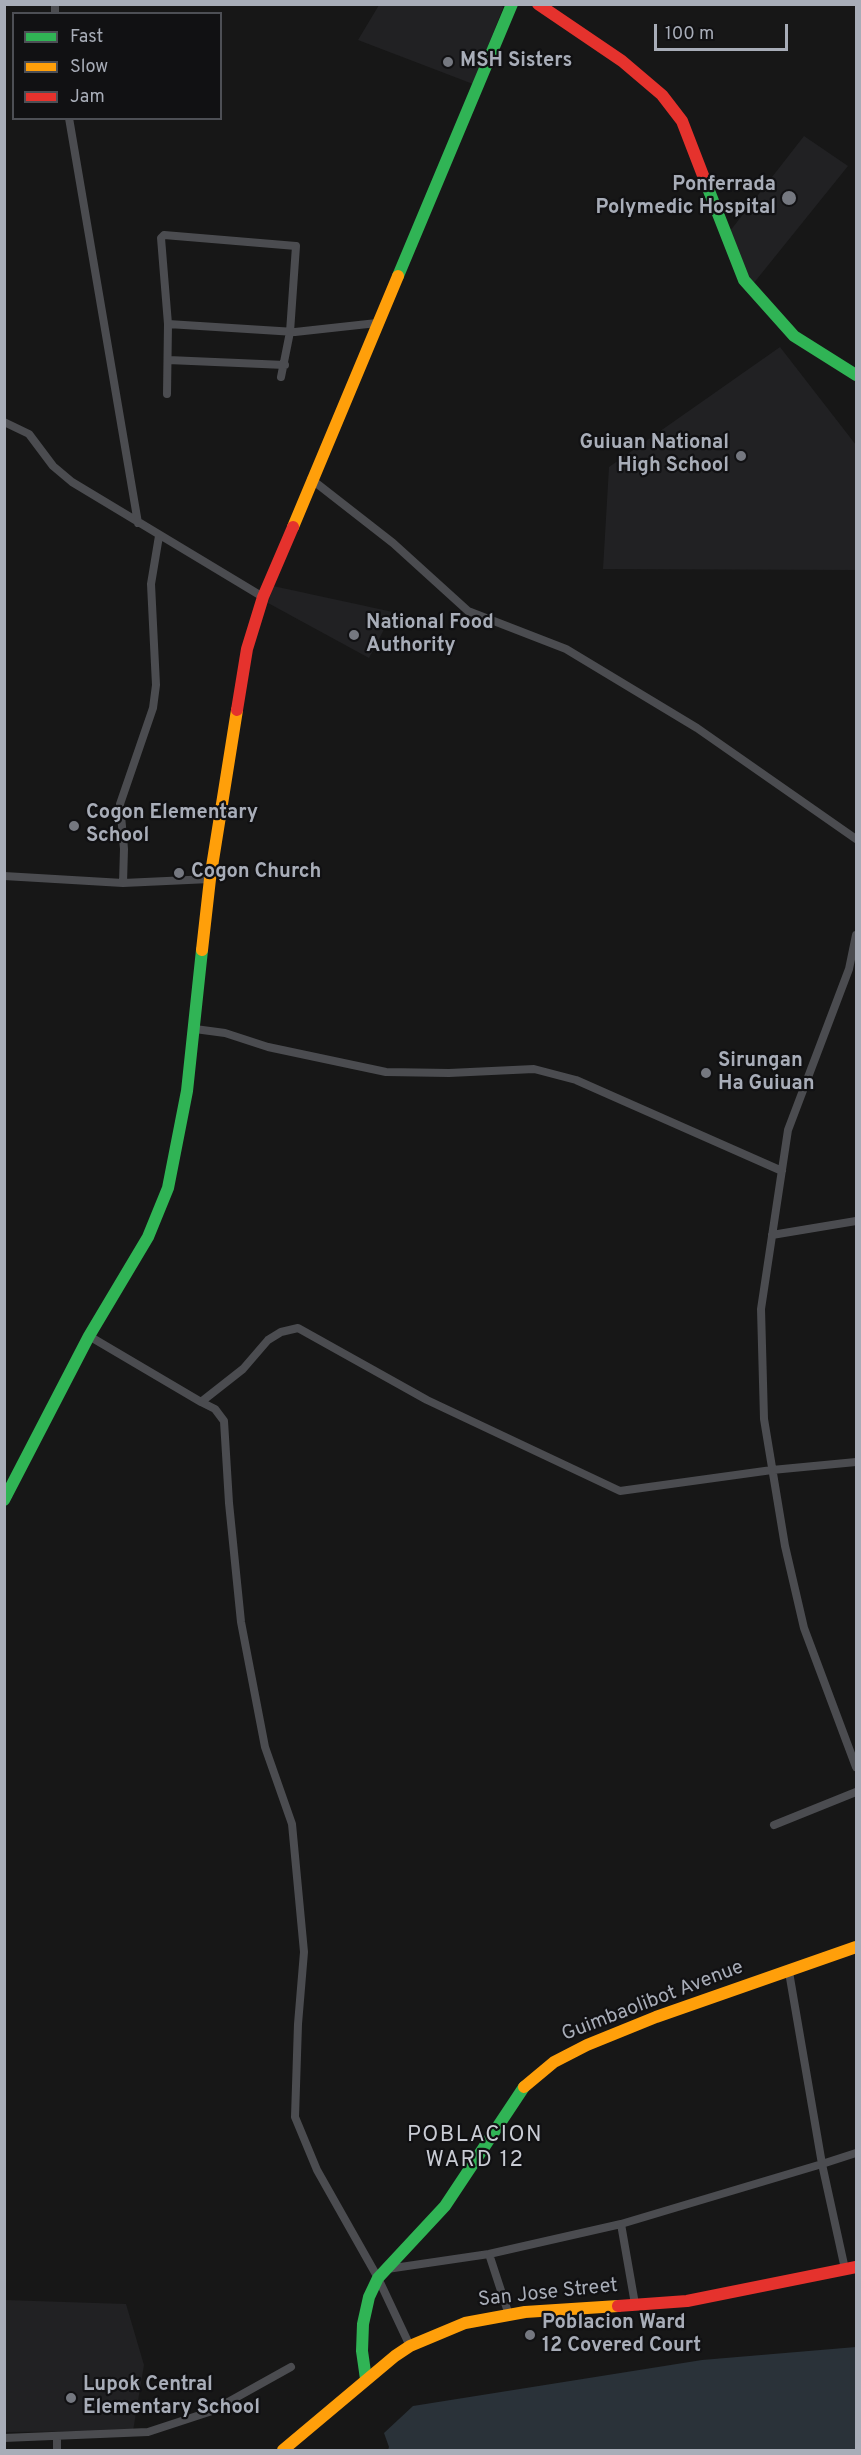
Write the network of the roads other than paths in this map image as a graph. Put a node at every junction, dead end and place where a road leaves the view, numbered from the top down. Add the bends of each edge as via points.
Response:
1 (512, 4) edge
2 (538, 4) edge
3 (69, 120) edge
4 (377, 323) junction
5 (168, 324) junction
6 (290, 332) junction
7 (168, 360) junction
8 (285, 365) junction
9 (856, 375) edge
10 (282, 377) dead end
11 (167, 394) dead end
12 (4, 422) edge
13 (311, 479) junction
14 (138, 523) junction
15 (159, 536) junction
16 (263, 597) junction
17 (856, 839) edge
18 (4, 876) edge
19 (210, 879) junction
20 (123, 883) junction
21 (856, 934) edge
22 (195, 1029) junction
23 (782, 1171) junction
24 (856, 1221) edge
25 (772, 1235) junction
26 (89, 1336) junction
27 (216, 1392) junction
28 (201, 1402) junction
29 (215, 1409) junction
30 (856, 1462) edge
31 (772, 1470) junction
32 (4, 1500) edge
33 (856, 1767) edge
34 (856, 1792) edge
35 (774, 1825) dead end
36 (856, 1947) edge
37 (789, 1972) junction
38 (856, 2153) edge
39 (822, 2164) junction
40 (621, 2224) junction
41 (489, 2254) junction
42 (851, 2268) edge
43 (383, 2274) junction
44 (635, 2304) junction
45 (509, 2315) junction
46 (410, 2346) junction
47 (291, 2367) dead end
48 (366, 2379) junction
49 (57, 2436) junction
50 (4, 2438) edge
51 (57, 2451) edge
52 (283, 2451) edge

1 - 4 street
2 - 9 street via 622,61 662,94 682,122 744,280 794,336
3 - 14 street
4 - 6 street
4 - 13 street
5 - 6 street
5 - 6 street via 161,238 164,235 296,246
5 - 7 street
6 - 8 street
7 - 8 street
7 - 11 street
8 - 10 street
12 - 14 street via 29,434 53,466 72,482
13 - 16 street
13 - 17 street via 393,543 468,611 566,649 697,728
14 - 15 street
15 - 16 street
15 - 20 street via 151,584 156,684 153,708 120,804
16 - 19 street via 247,649
18 - 20 street
19 - 20 street
19 - 22 street
21 - 23 street via 849,969 788,1130
22 - 23 street via 386,1072 534,1069 576,1080
22 - 26 street via 168,1188 148,1237
23 - 25 street
24 - 25 street
25 - 31 street via 761,1310 764,1419
26 - 28 street
26 - 32 street
27 - 28 street
27 - 29 street
27 - 31 street via 268,1340 298,1328 427,1400 620,1491
28 - 29 street
29 - 43 street via 224,1421 241,1622 265,1747 292,1824 304,1952 295,2118 316,2170
30 - 31 street
31 - 33 street via 804,1628
34 - 35 street
36 - 37 street, Guimbaolibot Avenue
37 - 39 street
37 - 43 street, Guimbaolibot Avenue via 656,2017 555,2062 524,2087 445,2206
38 - 39 street
39 - 40 street
39 - 42 street
40 - 41 street
40 - 44 street
41 - 43 street
41 - 45 street
42 - 44 street, San Jose Street via 687,2301
43 - 46 street
43 - 48 street, Guimbaolibot Avenue via 369,2297 363,2324
44 - 45 street, San Jose Street
45 - 46 street, San Jose Street via 465,2323
46 - 48 street, San Jose Street
47 - 49 street via 212,2411 148,2432
48 - 52 street, San Jose Street
49 - 50 street
49 - 51 street

